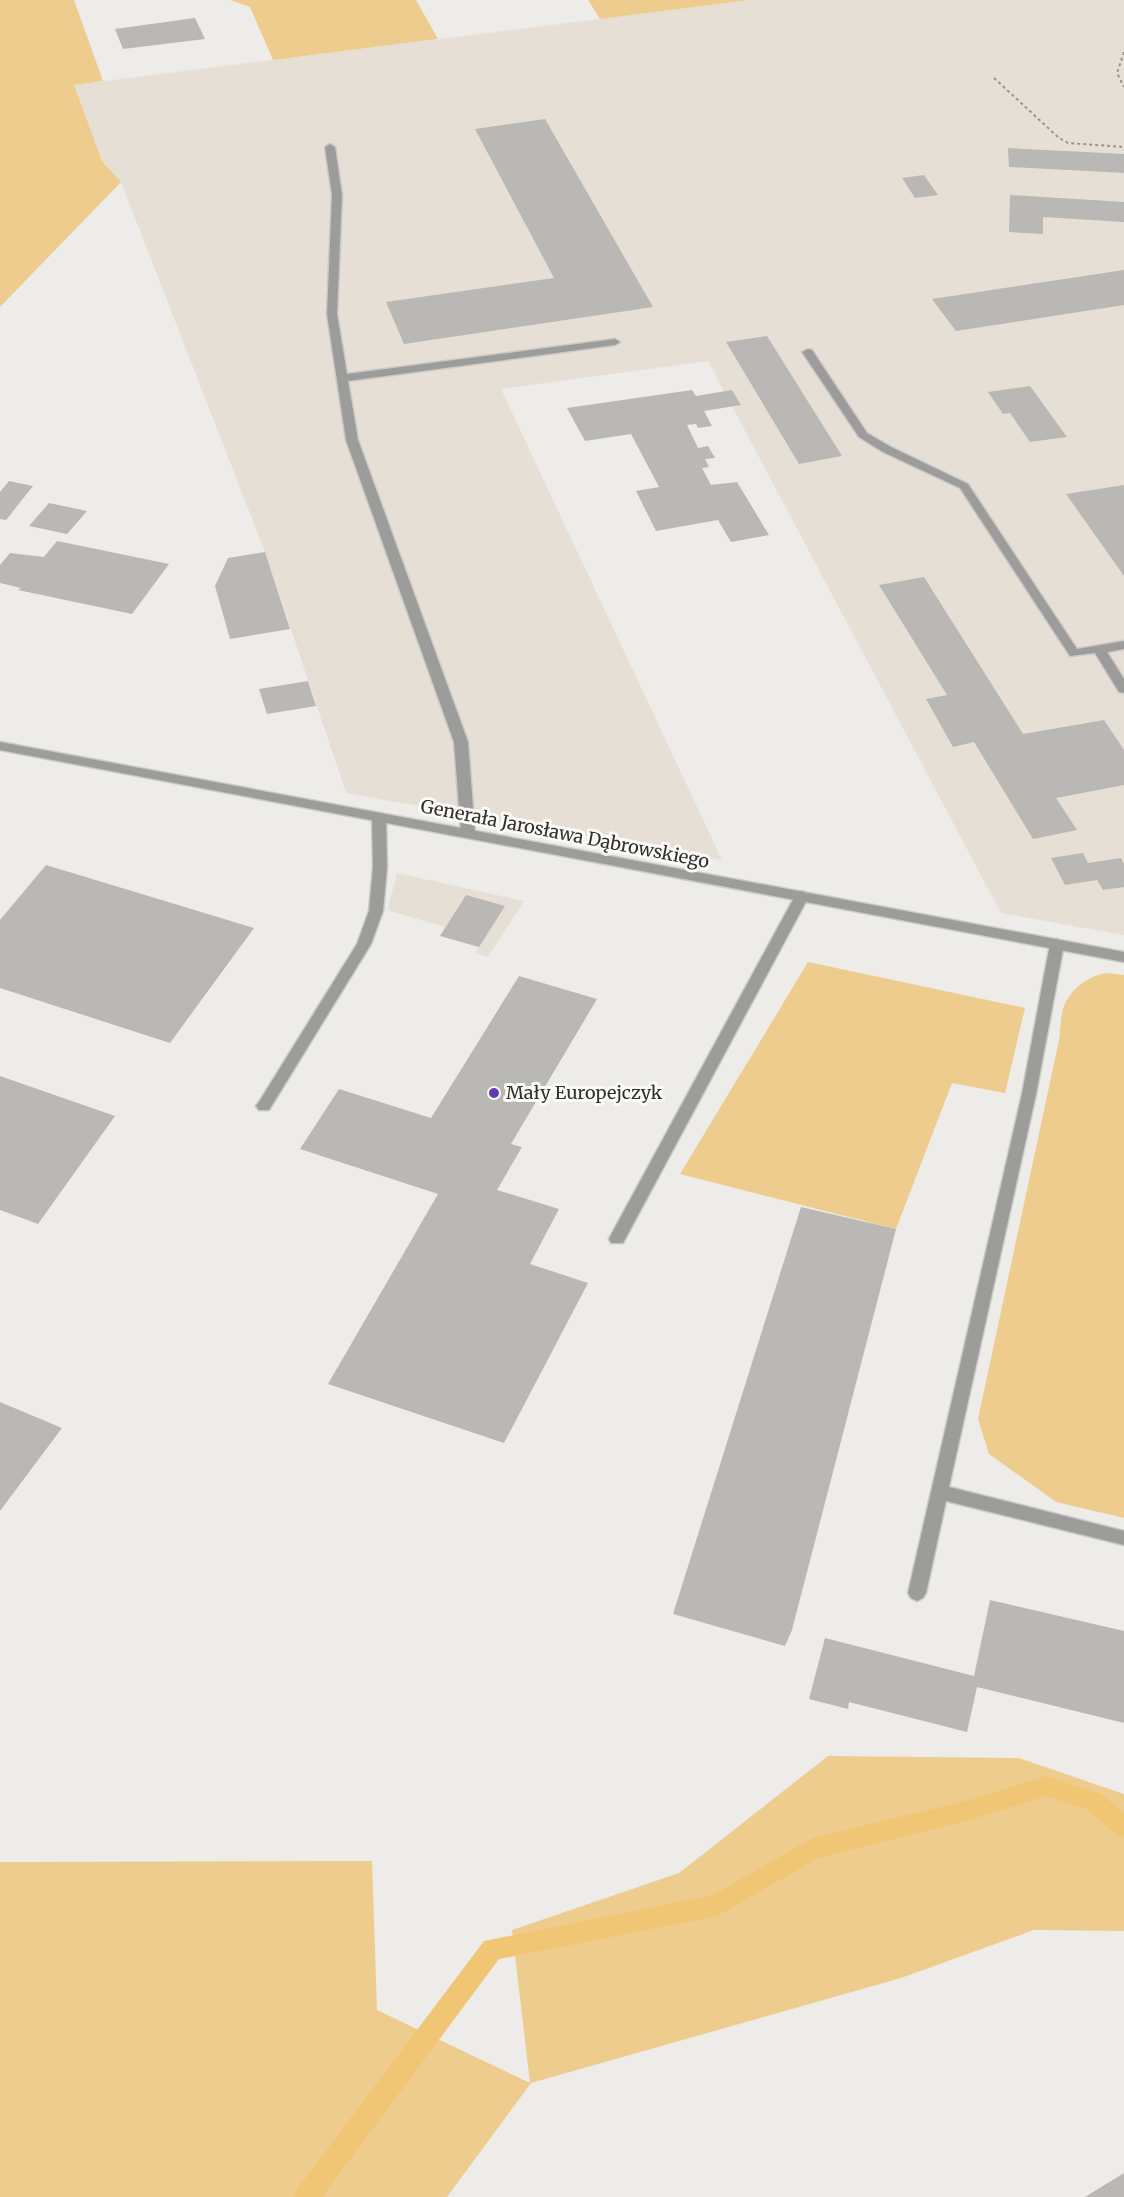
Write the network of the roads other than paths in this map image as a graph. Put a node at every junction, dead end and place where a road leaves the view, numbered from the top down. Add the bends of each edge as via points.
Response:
1 (330, 147) dead end
2 (615, 342) dead end
3 (808, 352) dead end
4 (342, 378) junction
5 (1124, 645) edge
6 (1099, 650) junction
7 (1124, 689) edge
8 (0, 746) edge
9 (379, 817) junction
10 (468, 834) junction
11 (802, 896) junction
12 (1057, 944) junction
13 (1124, 957) edge
14 (264, 1106) dead end
15 (617, 1239) dead end
16 (939, 1492) junction
17 (1124, 1538) edge
18 (917, 1593) dead end

1 - 4 street via 337,195 332,314
2 - 4 street
3 - 6 street via 863,435 944,472 964,486 1074,653
4 - 10 street via 352,440 461,742
5 - 6 street
6 - 7 street
8 - 9 street, Generała Jarosława Dąbrowskiego
9 - 10 street, Generała Jarosława Dąbrowskiego
9 - 14 street via 376,911 364,944
10 - 11 street, Generała Jarosława Dąbrowskiego
11 - 12 street, Generała Jarosława Dąbrowskiego
11 - 15 street
12 - 13 street, Generała Jarosława Dąbrowskiego
12 - 16 street via 1029,1094
16 - 17 street
16 - 18 street

